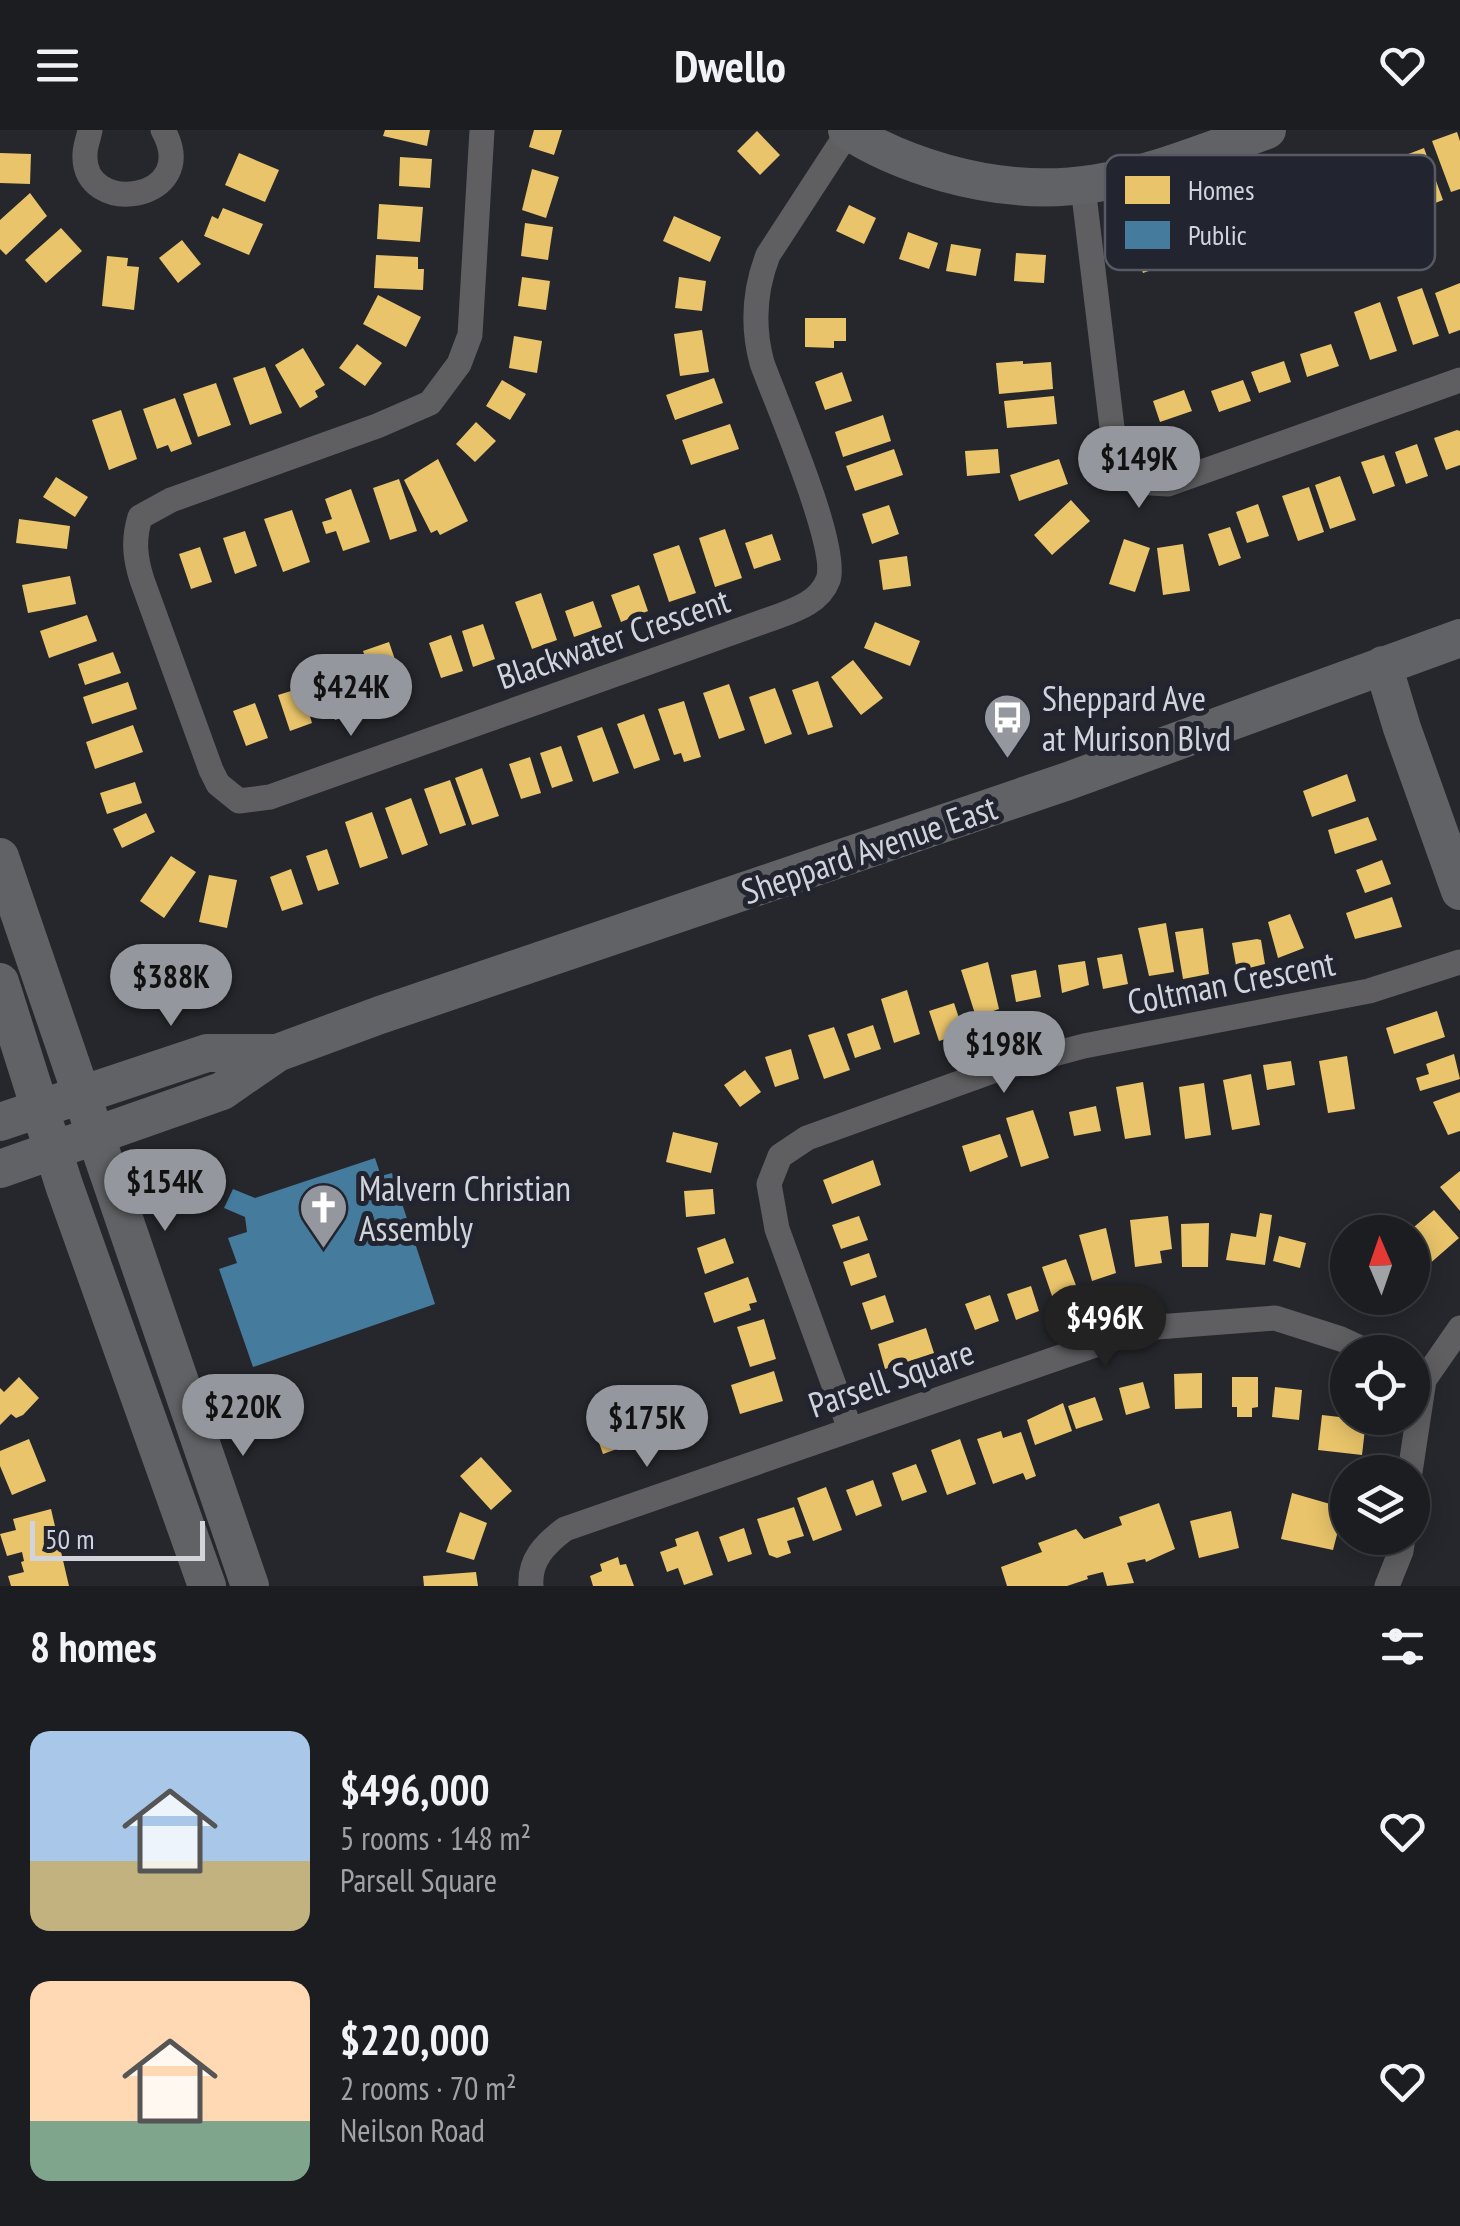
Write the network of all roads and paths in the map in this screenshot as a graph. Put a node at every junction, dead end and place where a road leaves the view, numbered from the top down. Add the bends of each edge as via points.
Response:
1 (90, 130) edge
2 (163, 130) edge
3 (482, 130) edge
4 (1267, 130) edge
5 (848, 131) edge
6 (1195, 155) edge
7 (1105, 182) edge
8 (1083, 187) junction
9 (1460, 380) edge
10 (1460, 638) edge
11 (1383, 665) junction
12 (0, 858) edge
13 (1460, 891) edge
14 (1460, 962) edge
15 (0, 982) edge
16 (277, 1054) junction
17 (81, 1095) junction
18 (40, 1108) junction
19 (0, 1122) edge
20 (96, 1134) junction
21 (53, 1150) junction
22 (0, 1168) edge
23 (1460, 1328) edge
24 (1330, 1336) edge
25 (1430, 1363) edge
26 (850, 1429) junction
27 (206, 1455) junction
28 (166, 1469) junction
29 (1400, 1555) edge
30 (207, 1586) edge
31 (250, 1586) edge
32 (531, 1586) edge
33 (1387, 1586) edge

1 - 2 street via 84,157 94,181 115,195 140,195 160,183 172,163
3 - 5 street, Blackwater Crescent via 470,336 460,364 430,403 171,500 140,518 135,559 142,580 211,770 239,801 270,797 779,616 821,592 831,567 823,529 762,363 755,318 768,255
4 - 6 main road
5 - 8 main road via 895,157 976,182
7 - 8 main road
8 - 9 street via 1117,465 1135,482 1168,484
10 - 11 main road, Sheppard Avenue East
11 - 13 main road
11 - 16 main road, Sheppard Avenue East
12 - 17 main road
14 - 26 street, Coltman Crescent via 1369,991 1002,1068 807,1138 780,1156 770,1184 777,1229
15 - 18 main road
16 - 17 main road, Sheppard Avenue East via 206,1053
16 - 20 main road, Sheppard Avenue East via 222,1091
17 - 18 main road, Sheppard Avenue East
17 - 20 main road
18 - 19 main road, Sheppard Avenue East
18 - 21 main road
20 - 21 main road, Sheppard Avenue East
20 - 27 main road
21 - 22 main road, Sheppard Avenue East
21 - 28 main road
23 - 25 street
24 - 26 street, Parsell Square via 1274,1318 1144,1328
26 - 32 street, Parsell Square via 565,1528 536,1558
27 - 28 main road
27 - 31 main road
28 - 30 main road
29 - 33 street

